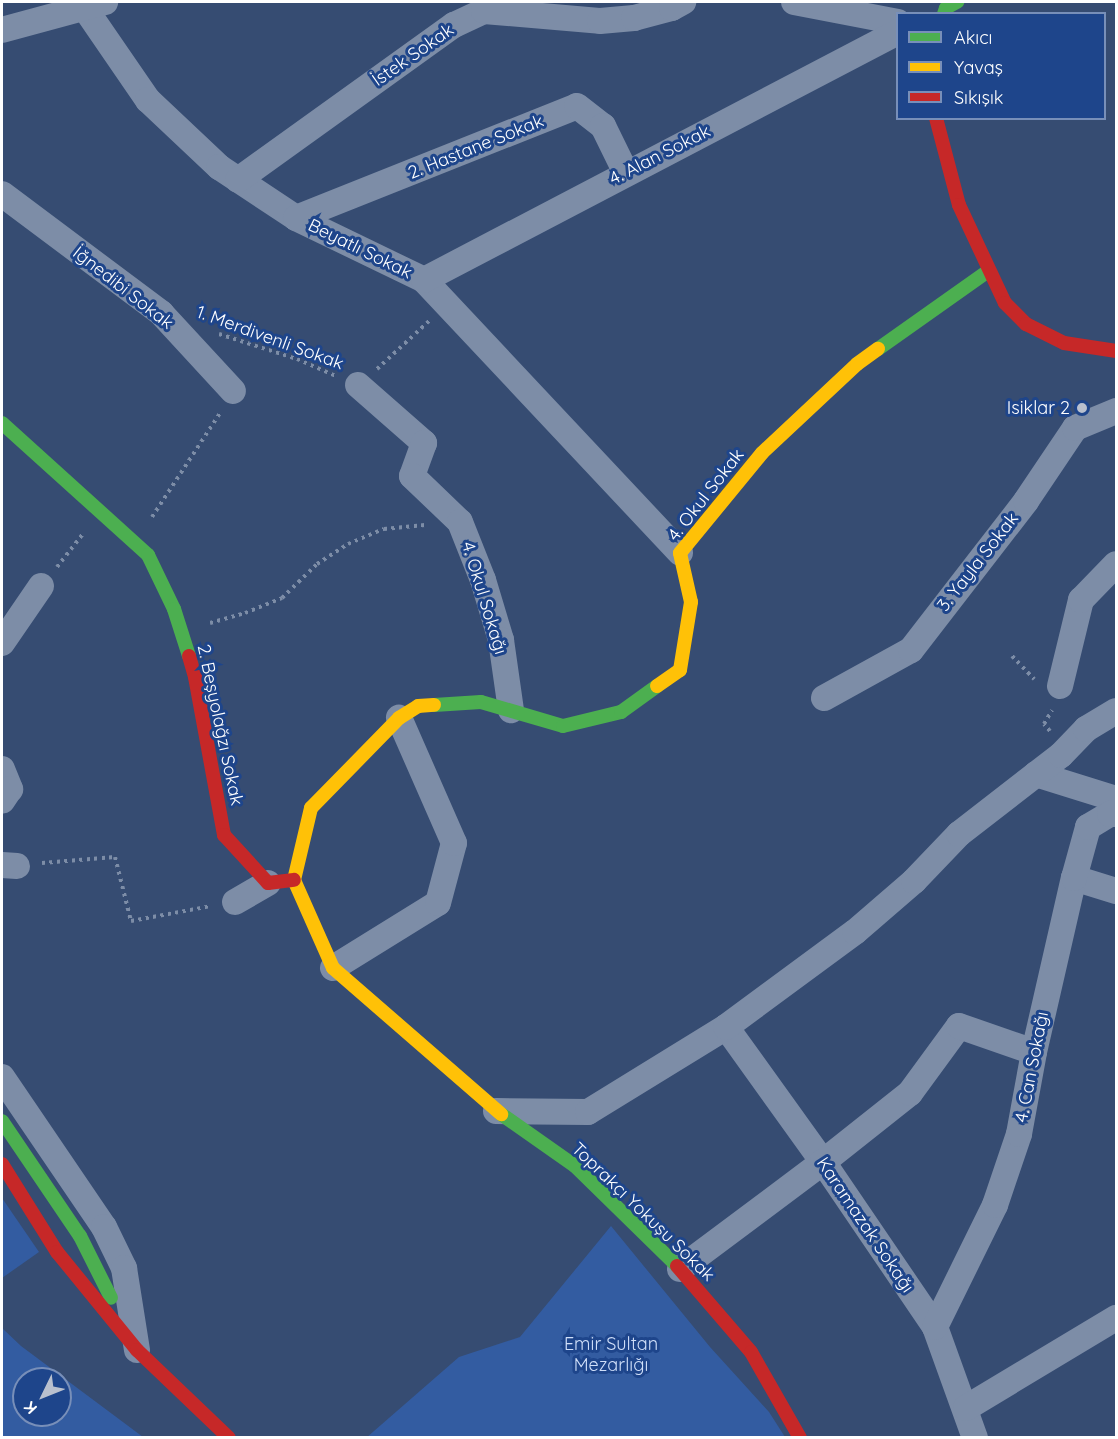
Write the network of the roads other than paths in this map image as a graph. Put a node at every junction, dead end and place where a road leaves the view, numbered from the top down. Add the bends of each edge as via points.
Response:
1 (682, 2) edge
2 (794, 2) edge
3 (95, 4) edge
4 (896, 22) edge
5 (2, 30) edge
6 (896, 33) edge
7 (937, 120) edge
8 (626, 172) junction
9 (238, 180) junction
10 (2, 194) edge
11 (296, 218) junction
12 (988, 271) junction
13 (424, 280) junction
14 (1116, 351) edge
15 (358, 385) road end
16 (233, 391) road end
17 (1116, 411) edge
18 (2, 423) edge
19 (680, 553) junction
20 (1116, 564) edge
21 (41, 586) road end
22 (2, 643) edge
23 (1060, 686) dead end
24 (824, 698) dead end
25 (511, 710) junction
26 (1116, 711) edge
27 (399, 718) junction
28 (2, 769) edge
29 (1036, 774) junction
30 (1116, 799) edge
31 (2, 801) edge
32 (1116, 814) edge
33 (1074, 878) junction
34 (294, 880) junction
35 (268, 883) junction
36 (1116, 891) edge
37 (235, 902) road end
38 (333, 968) junction
39 (726, 1028) junction
40 (1034, 1052) junction
41 (2, 1077) edge
42 (496, 1111) junction
43 (2, 1121) edge
44 (823, 1162) junction
45 (2, 1164) edge
46 (680, 1269) junction
47 (1116, 1318) edge
48 (935, 1326) junction
49 (137, 1350) junction
50 (966, 1408) junction
51 (229, 1437) edge
52 (800, 1437) edge
53 (975, 1437) edge

1 - 9 street, İstek Sokak via 634,18 600,21 484,11 454,25
2 - 4 street
3 - 5 street
3 - 9 street, Beyatlı Sokak via 148,100
6 - 8 street, 4. Alan Sokak
7 - 12 main road via 959,205
8 - 11 street, 2. Hastane Sokak via 603,126 577,106
8 - 13 street, 4. Alan Sokak
9 - 11 street, Beyatlı Sokak
10 - 16 street, İğnedibi Sokak via 161,313
11 - 13 street, Beyatlı Sokak
12 - 14 main road via 1005,303 1026,324 1064,343
12 - 19 main road, 4. Okul Sokak via 857,364 762,453
13 - 19 street, Beyatlı Sokak
15 - 25 street, 4. Okul Sokağı via 424,443 412,476 460,522 501,640
17 - 24 street, 3. Yayla Sokak via 1075,428 1026,501 910,650
18 - 35 main road, 2. Beşyolağzı Sokak via 148,555 174,609 195,677 224,836
19 - 25 main road, 4. Okul Sokak via 691,602 680,670 621,712 563,726
20 - 23 street via 1081,600
21 - 22 street
25 - 27 main road, 4. Okul Sokak via 481,702 418,706
26 - 29 street via 1086,729
27 - 34 main road, 4. Okul Sokak via 311,808
27 - 38 street via 454,843 438,903
28 - 31 street via 10,789
29 - 30 street
29 - 39 street via 959,834 914,881 855,932
32 - 33 street, 4. Can Sokağı via 1088,827
33 - 36 street
33 - 40 street, 4. Can Sokağı
34 - 35 main road
34 - 38 main road, Toprakçı Yokuşu Sokak
35 - 37 street
38 - 42 main road, Toprakçı Yokuşu Sokak
39 - 42 street via 588,1112
39 - 44 street, Karamazak Sokağı
40 - 44 street via 959,1026 910,1093
40 - 48 street, 4. Can Sokağı via 1019,1134 995,1205
41 - 49 street via 104,1227 124,1268
42 - 46 main road, Toprakçı Yokuşu Sokak via 575,1166
43 - 49 main road via 80,1236
44 - 46 street
44 - 48 street, Karamazak Sokağı
45 - 49 main road via 57,1252
46 - 52 main road, Toprakçı Yokuşu Sokak via 751,1352
47 - 50 street
48 - 50 street, Karamazak Sokağı
49 - 51 main road
50 - 53 street, Karamazak Sokağı

